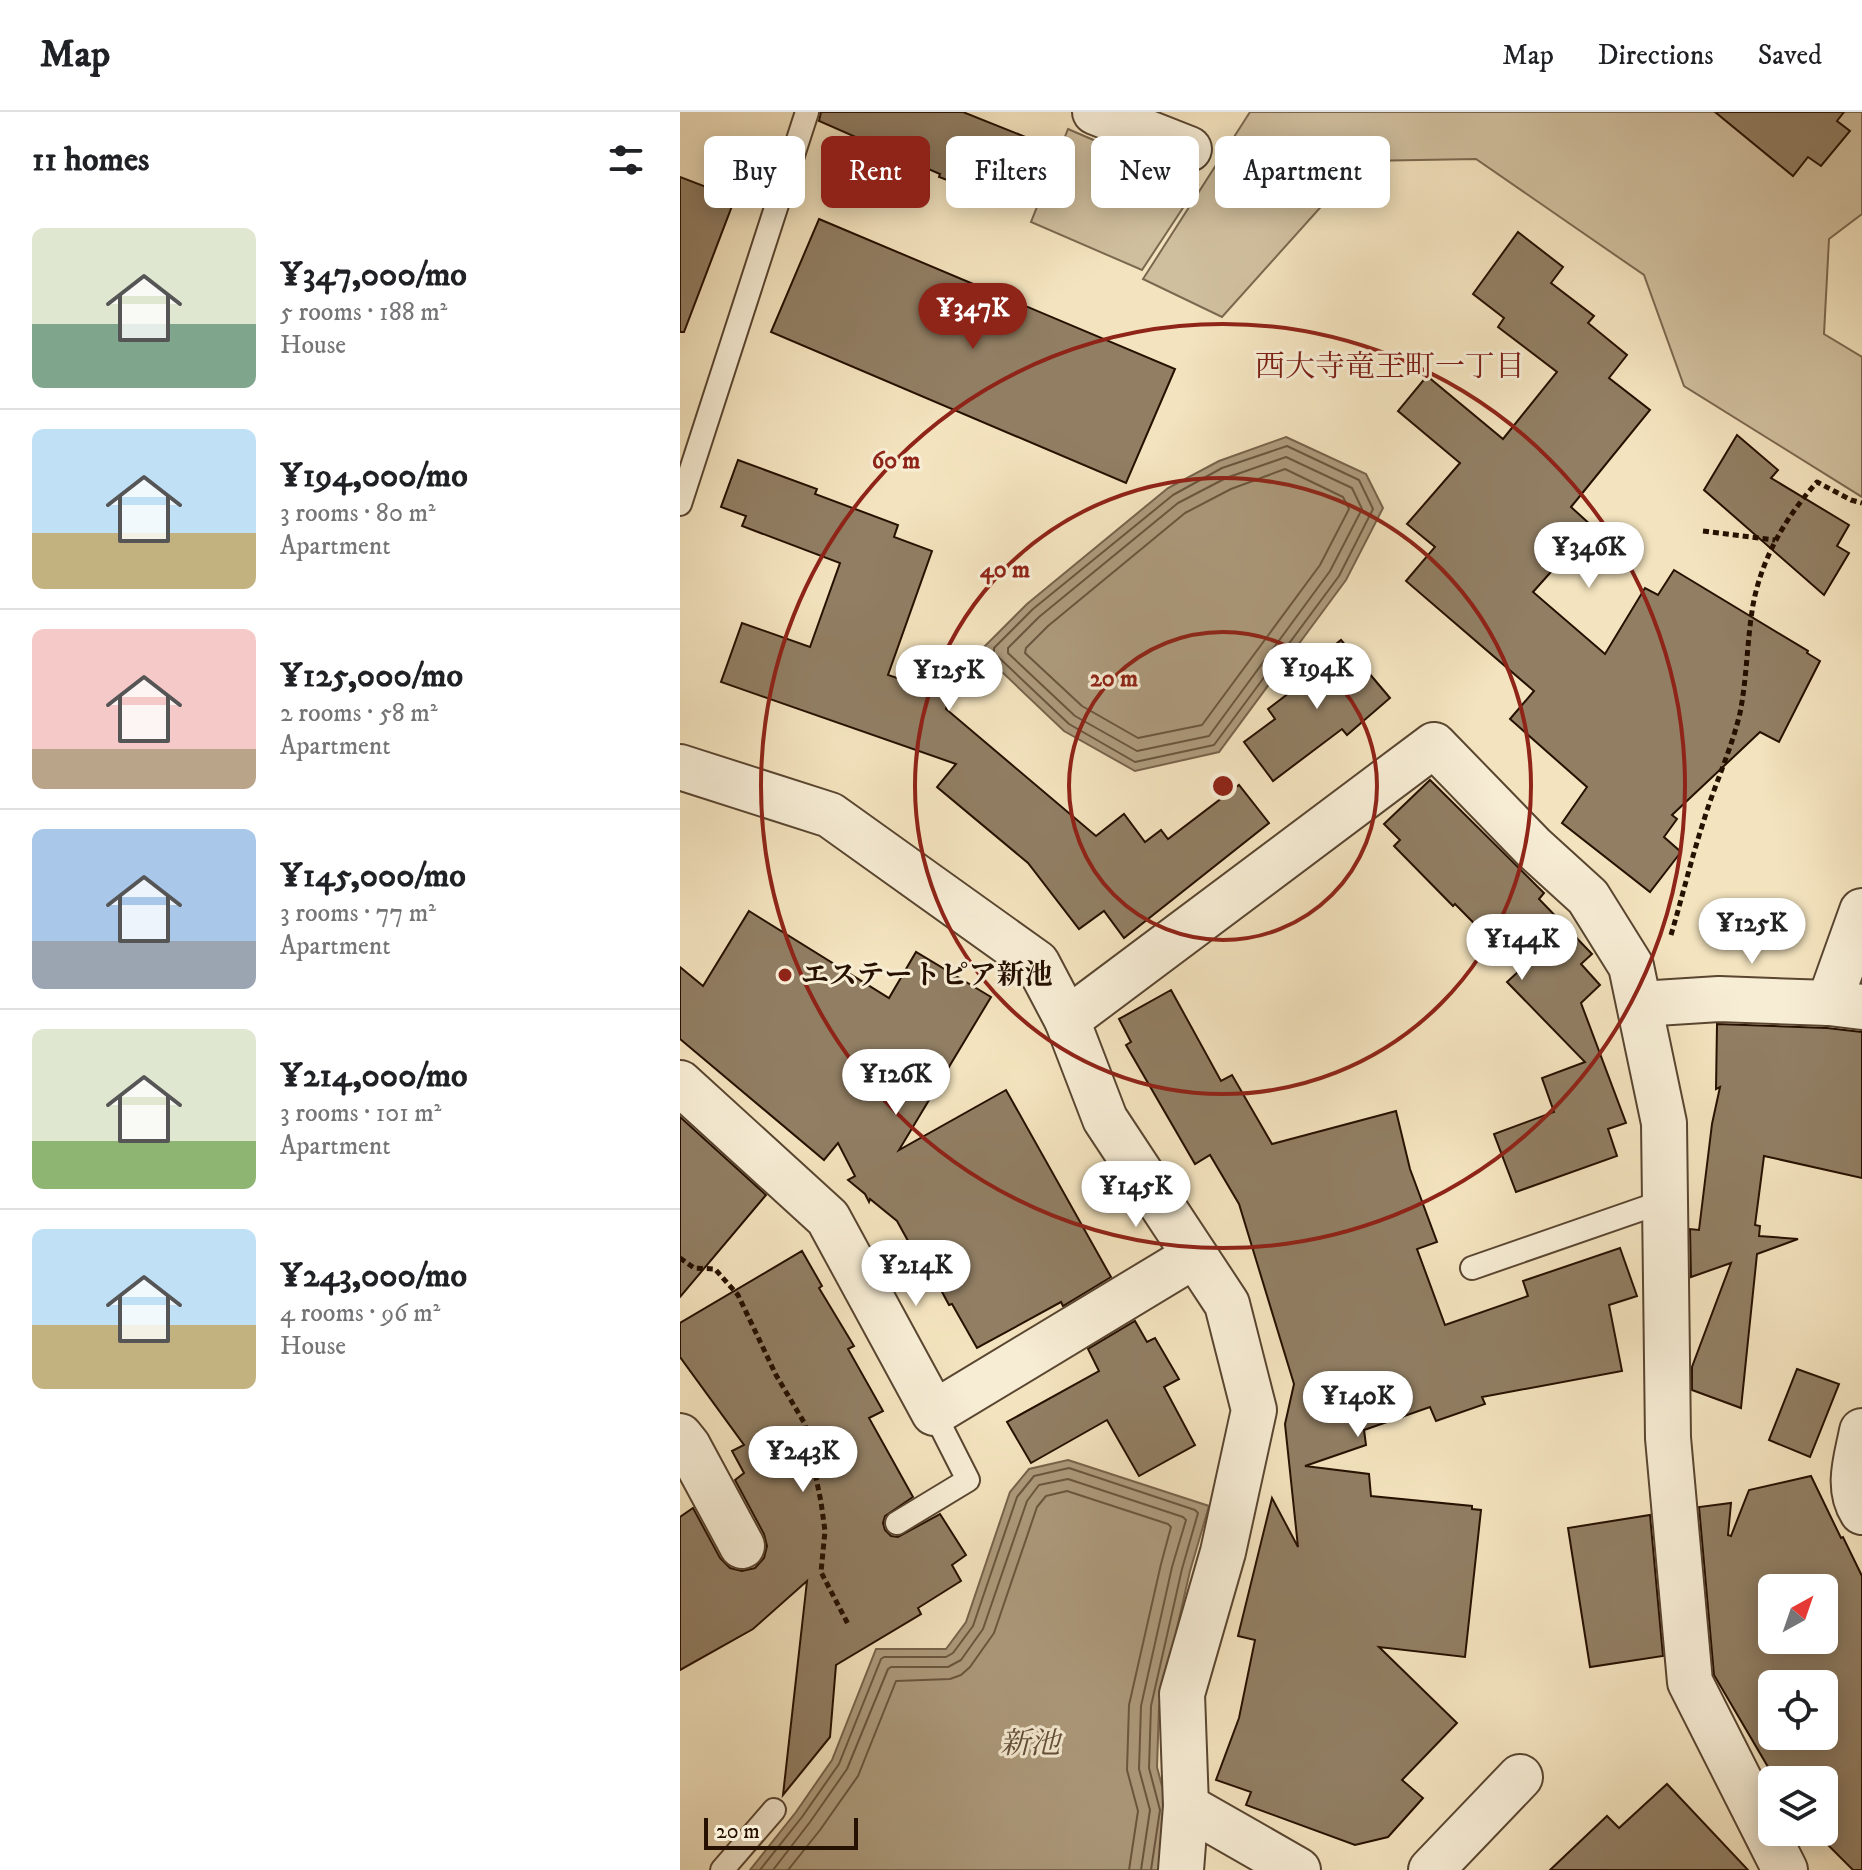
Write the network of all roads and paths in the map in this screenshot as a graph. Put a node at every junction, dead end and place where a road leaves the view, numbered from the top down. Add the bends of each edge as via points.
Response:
1 (807, 112) edge
2 (1095, 112) edge
3 (1156, 136) edge
4 (1862, 503) edge
5 (680, 504) edge
6 (1703, 531) dead end
7 (1775, 540) junction
8 (680, 767) edge
9 (1862, 911) edge
10 (1671, 935) dead end
11 (1640, 1004) junction
12 (1846, 1005) edge
13 (1067, 1020) junction
14 (680, 1083) edge
15 (1665, 1201) junction
16 (1194, 1256) junction
17 (680, 1258) edge
18 (1472, 1268) dead end
19 (934, 1413) junction
20 (1862, 1431) edge
21 (680, 1436) edge
22 (1862, 1512) edge
23 (897, 1523) dead end
24 (742, 1546) dead end
25 (849, 1626) dead end
26 (1520, 1777) dead end
27 (1186, 1806) junction
28 (774, 1810) dead end
29 (722, 1870) edge
30 (1181, 1870) edge
31 (1298, 1870) edge
32 (1431, 1870) edge
33 (1785, 1870) edge

1 - 5 lane
2 - 3 street
4 - 7 path via 1817,482
6 - 7 path
7 - 10 path via 1753,605 1740,713
8 - 13 street via 830,815 1037,963
9 - 12 street
11 - 12 street via 1719,999
11 - 13 street via 1631,966 1588,897 1434,745
11 - 15 street via 1664,1123
13 - 16 street via 1105,1119
14 - 19 street via 828,1218
15 - 18 lane
15 - 33 street via 1668,1438 1690,1682
16 - 19 street
16 - 27 street via 1227,1304 1254,1410 1223,1552 1182,1694
17 - 25 path via 694,1268 715,1269 738,1295 805,1424 825,1531 821,1572
19 - 23 lane via 968,1480
20 - 22 street via 1852,1484
21 - 24 street
26 - 32 street
27 - 30 street
27 - 31 street
28 - 29 lane

